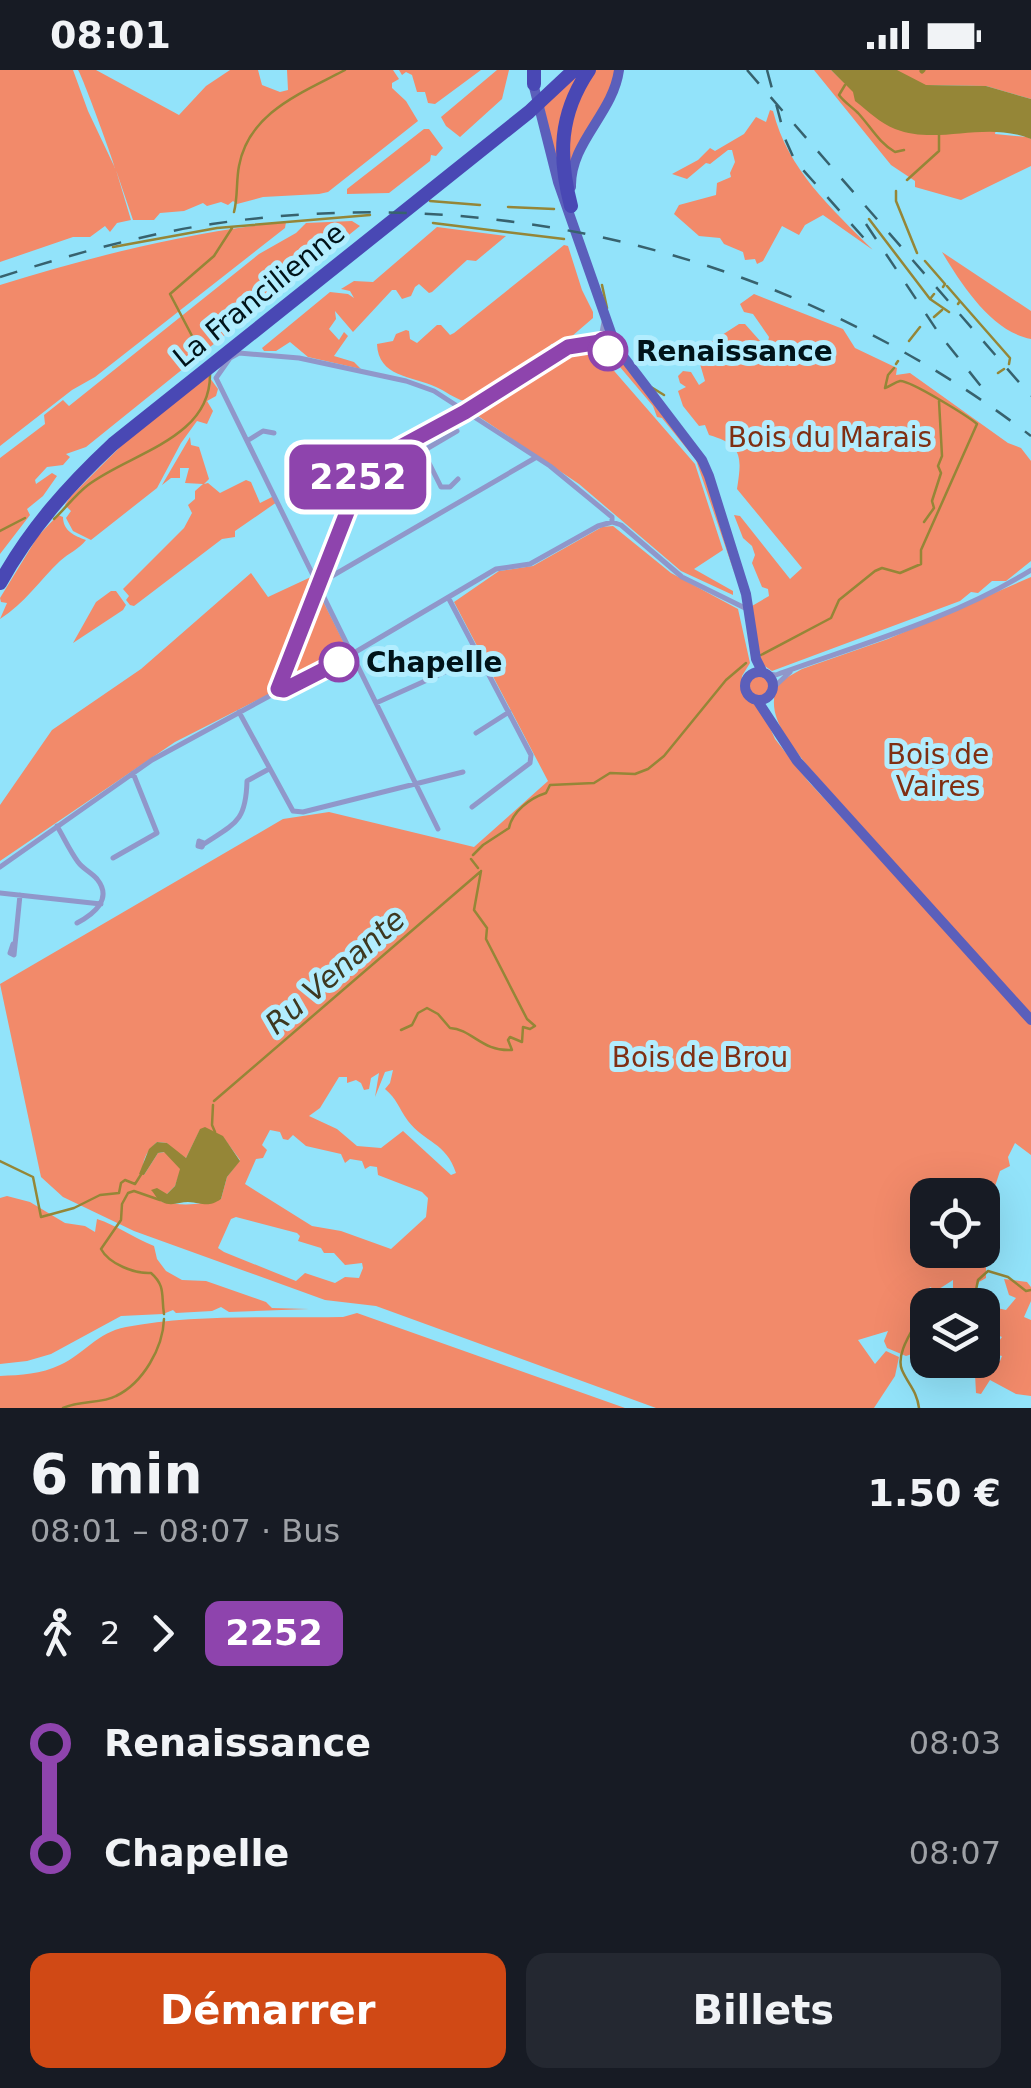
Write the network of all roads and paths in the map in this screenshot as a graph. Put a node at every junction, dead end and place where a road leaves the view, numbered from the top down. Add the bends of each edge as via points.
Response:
1 (566, 70) edge
2 (574, 70) edge
3 (589, 70) edge
4 (619, 70) edge
5 (532, 75) edge
6 (571, 206) junction
7 (599, 300) junction
8 (600, 342) junction
9 (619, 352) junction
10 (462, 412) junction
11 (457, 431) dead end
12 (274, 433) dead end
13 (247, 440) junction
14 (407, 442) junction
15 (422, 451) junction
16 (536, 457) junction
17 (365, 466) junction
18 (458, 479) dead end
19 (316, 492) dead end
20 (612, 522) junction
21 (0, 570) edge
22 (1031, 570) edge
23 (741, 578) junction
24 (0, 582) edge
25 (318, 585) junction
26 (448, 598) junction
27 (744, 607) junction
28 (752, 632) junction
29 (352, 655) junction
30 (454, 668) dead end
31 (796, 668) junction
32 (760, 673) junction
33 (278, 689) junction
34 (771, 692) junction
35 (757, 700) junction
36 (376, 703) junction
37 (239, 712) junction
38 (509, 712) junction
39 (476, 733) dead end
40 (780, 738) junction
41 (269, 769) junction
42 (462, 772) dead end
43 (132, 773) junction
44 (416, 784) junction
45 (472, 807) dead end
46 (58, 826) junction
47 (438, 829) dead end
48 (204, 844) dead end
49 (114, 858) dead end
50 (0, 867) edge
51 (0, 892) edge
52 (20, 894) junction
53 (101, 904) junction
54 (77, 923) dead end
55 (13, 944) dead end
56 (1031, 1020) edge

1 - 21 highway, La Francilienne via 109,439 54,494
2 - 24 highway, La Francilienne via 113,444 45,515
3 - 6 highway via 563,132
4 - 6 main road via 613,95 576,156
5 - 7 main road via 547,144
6 - 9 main road
7 - 8 street
7 - 9 main road
8 - 9 street
8 - 10 street via 568,347
9 - 23 main road via 702,460
10 - 13 street via 406,381 239,353 216,378
10 - 14 street
10 - 16 street
11 - 15 street
12 - 13 street
13 - 25 street
14 - 15 street
14 - 17 street
15 - 18 street via 440,486 450,488
16 - 20 street
16 - 25 street
17 - 19 street
17 - 25 street
20 - 26 street via 530,564 496,570
20 - 27 street via 682,576
22 - 31 street via 980,598
23 - 27 main road
23 - 28 main road
25 - 29 street
25 - 33 street
26 - 29 street
26 - 38 street
27 - 28 street
27 - 32 main road
28 - 32 main road
29 - 33 street
29 - 36 street
30 - 36 street
31 - 32 street
31 - 34 street
32 - 34 main road
32 - 35 main road via 745,681 745,691
33 - 37 street
34 - 35 main road
34 - 40 main road via 770,714
35 - 40 main road
36 - 44 street
37 - 41 street
37 - 43 street
38 - 39 street
38 - 45 street via 530,763
40 - 56 main road
41 - 44 street via 291,809 303,812
41 - 48 street via 247,781 250,814
42 - 44 street
43 - 46 street
43 - 49 street via 156,833
44 - 47 street
46 - 50 street
46 - 53 street via 100,884
51 - 52 street
52 - 53 street
52 - 55 street
53 - 54 street

